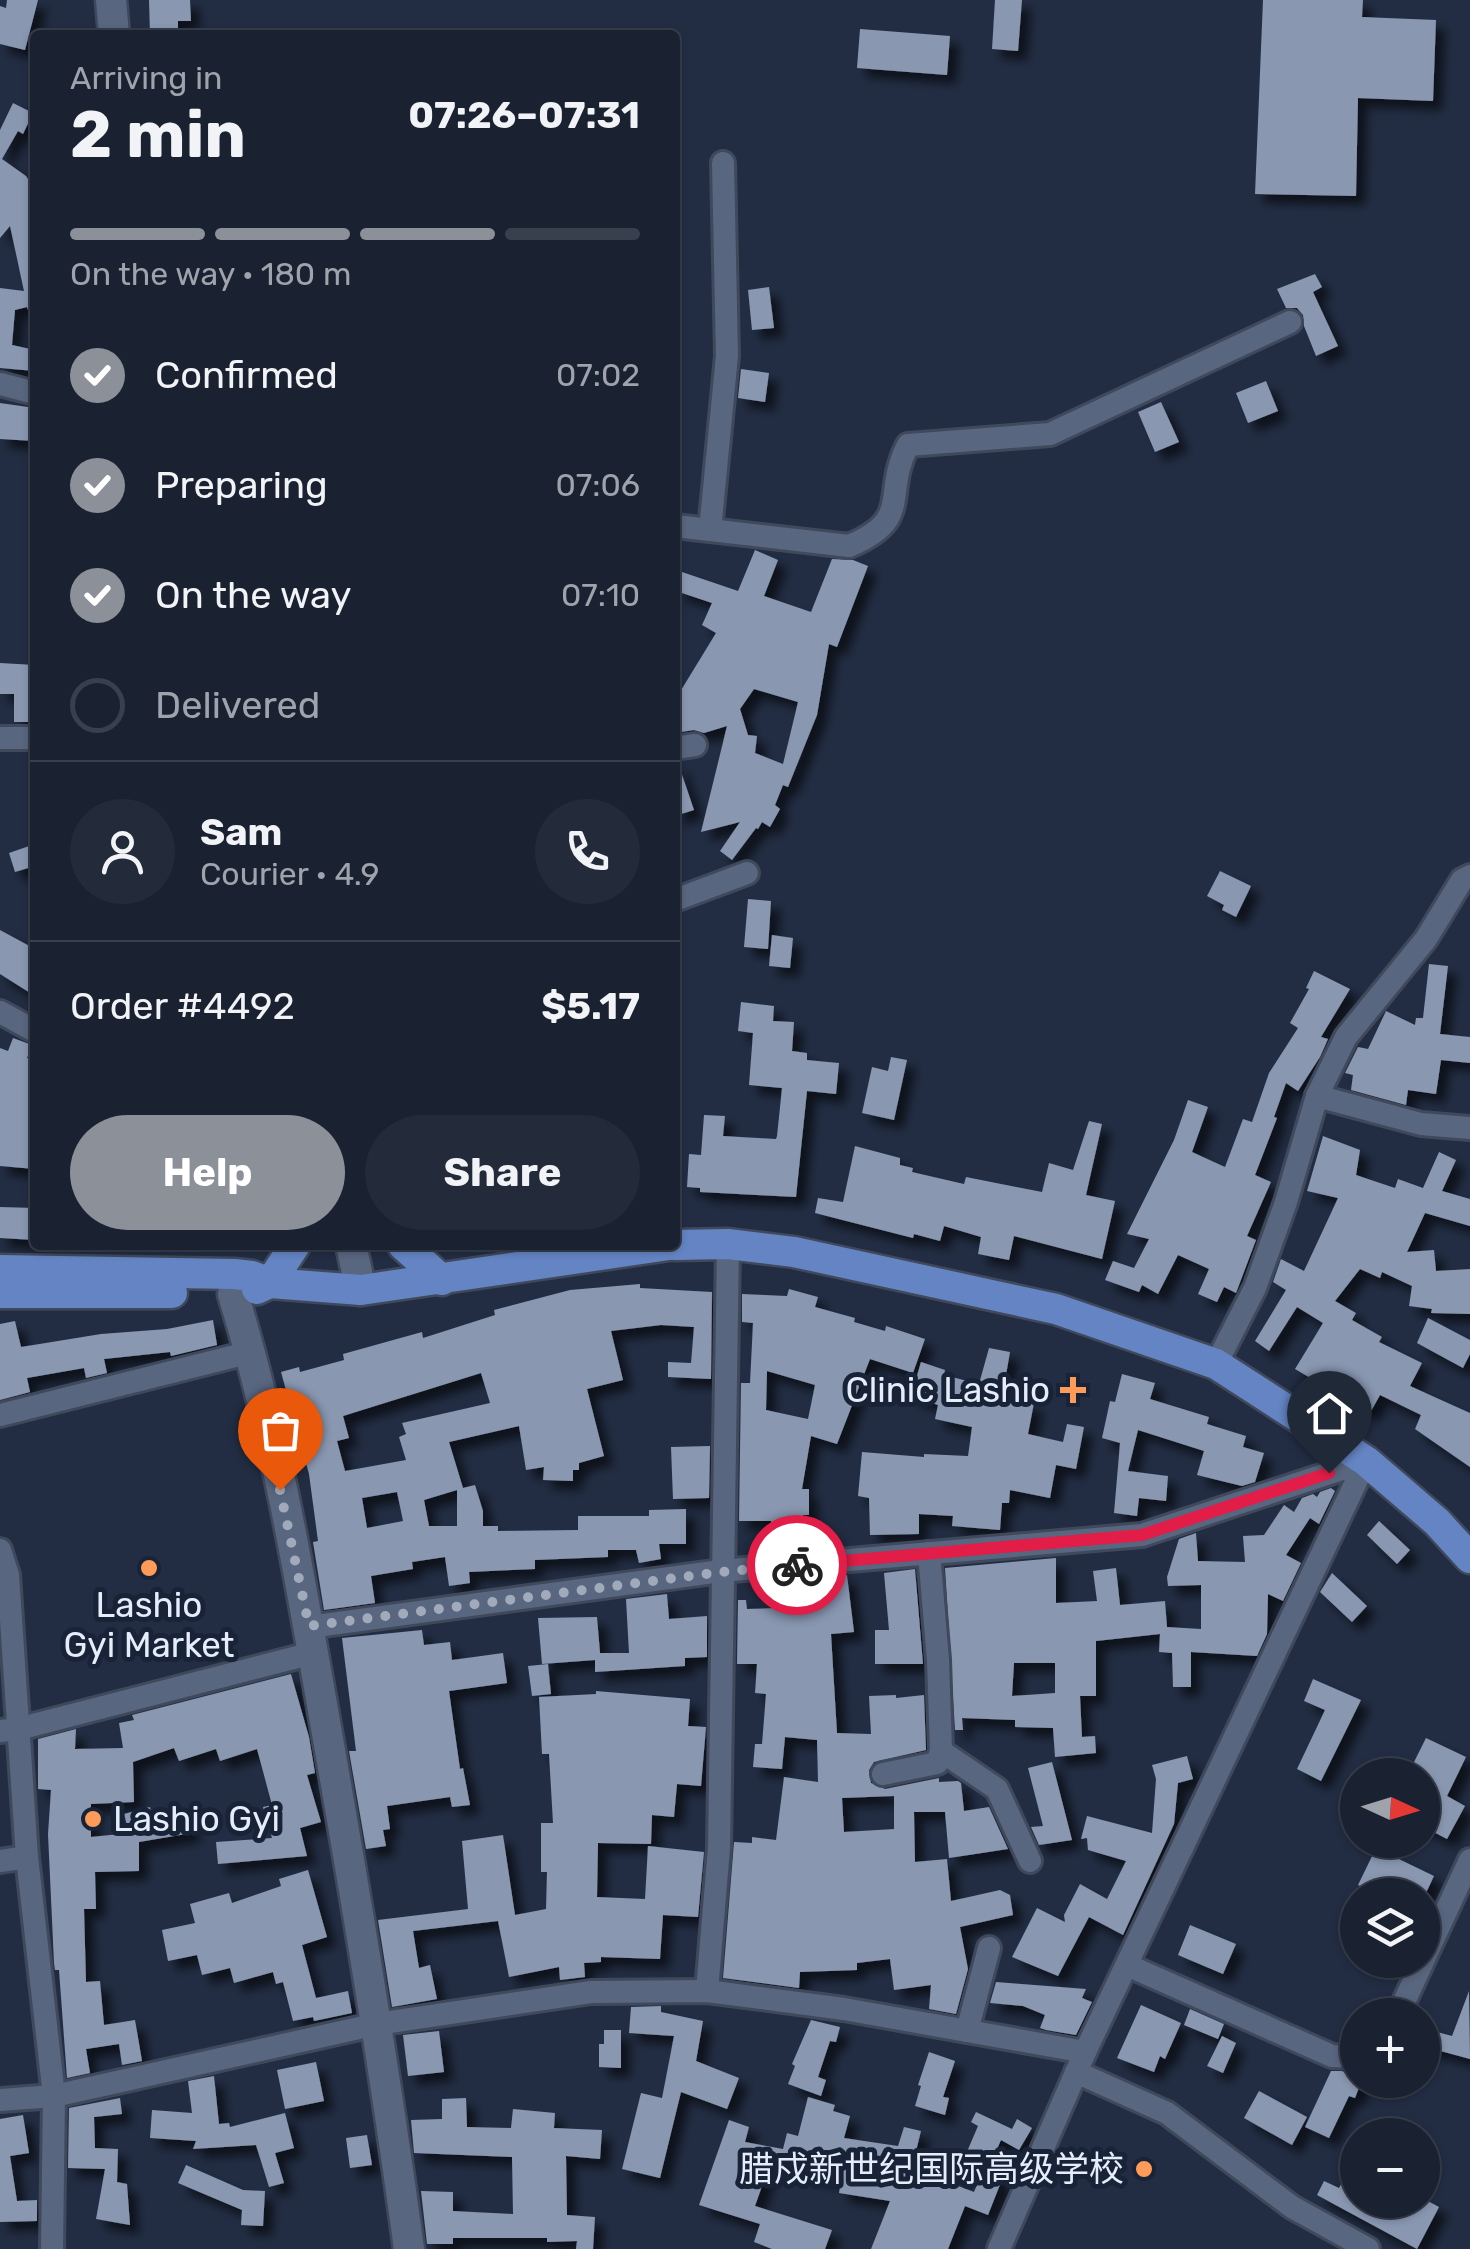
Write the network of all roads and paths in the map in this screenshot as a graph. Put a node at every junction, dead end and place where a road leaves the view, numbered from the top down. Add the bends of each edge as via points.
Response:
1 (111, 0) edge
2 (114, 30) edge
3 (723, 163) dead end
4 (1290, 322) dead end
5 (0, 384) edge
6 (30, 392) edge
7 (680, 527) edge
8 (710, 530) junction
9 (0, 738) edge
10 (30, 738) edge
11 (747, 873) dead end
12 (1470, 876) edge
13 (680, 898) edge
14 (0, 1012) edge
15 (30, 1028) edge
16 (1317, 1096) junction
17 (1470, 1128) edge
18 (728, 1244) junction
19 (680, 1245) edge
20 (292, 1250) edge
21 (352, 1250) edge
22 (409, 1250) edge
23 (639, 1250) edge
24 (0, 1270) edge
25 (442, 1280) junction
26 (270, 1283) junction
27 (361, 1290) junction
28 (0, 1293) edge
29 (233, 1294) junction
30 (251, 1352) junction
31 (1216, 1364) junction
32 (0, 1415) edge
33 (1366, 1460) junction
34 (0, 1550) edge
35 (929, 1553) junction
36 (1470, 1558) edge
37 (721, 1572) junction
38 (311, 1640) junction
39 (9, 1730) edge
40 (941, 1751) junction
41 (884, 1774) dead end
42 (27, 1857) junction
43 (1470, 1860) edge
44 (1030, 1861) dead end
45 (0, 1862) edge
46 (989, 1948) dead end
47 (1126, 1965) junction
48 (707, 1991) junction
49 (1406, 1998) edge
50 (378, 2024) junction
51 (967, 2031) junction
52 (1340, 2056) edge
53 (1081, 2062) junction
54 (54, 2096) junction
55 (0, 2100) edge
56 (52, 2249) edge
57 (408, 2249) edge
58 (999, 2249) edge
59 (1368, 2249) edge

1 - 2 street
3 - 8 street via 727,356
4 - 8 street via 1050,434 908,445 890,519 872,537 849,546
5 - 6 street
7 - 8 street
9 - 10 street
11 - 13 street
12 - 16 street via 1346,1037
14 - 15 street
16 - 17 street via 1420,1124
16 - 31 street via 1254,1288
18 - 19 main road
18 - 31 main road via 1056,1309
18 - 37 street
20 - 26 main road
21 - 27 street
22 - 25 main road
23 - 25 main road
24 - 26 main road via 234,1274
25 - 27 main road
26 - 27 main road
26 - 29 main road
28 - 29 main road
29 - 30 street
30 - 32 street
30 - 38 street
31 - 33 main road
33 - 35 street via 1142,1535
33 - 36 main road
33 - 47 street
34 - 39 street via 8,1576
35 - 37 street
35 - 40 street
37 - 38 street
37 - 48 street via 719,1848
38 - 39 street
38 - 50 street
39 - 42 street
40 - 41 street via 937,1763
40 - 44 street via 996,1789
42 - 45 street
42 - 54 street
43 - 49 street
46 - 51 street
47 - 52 street
47 - 53 street
48 - 50 street via 591,1992
48 - 51 street
50 - 54 street
50 - 57 street
51 - 53 street
53 - 58 street
53 - 59 street via 1167,2113 1292,2207
54 - 55 street
54 - 56 street

